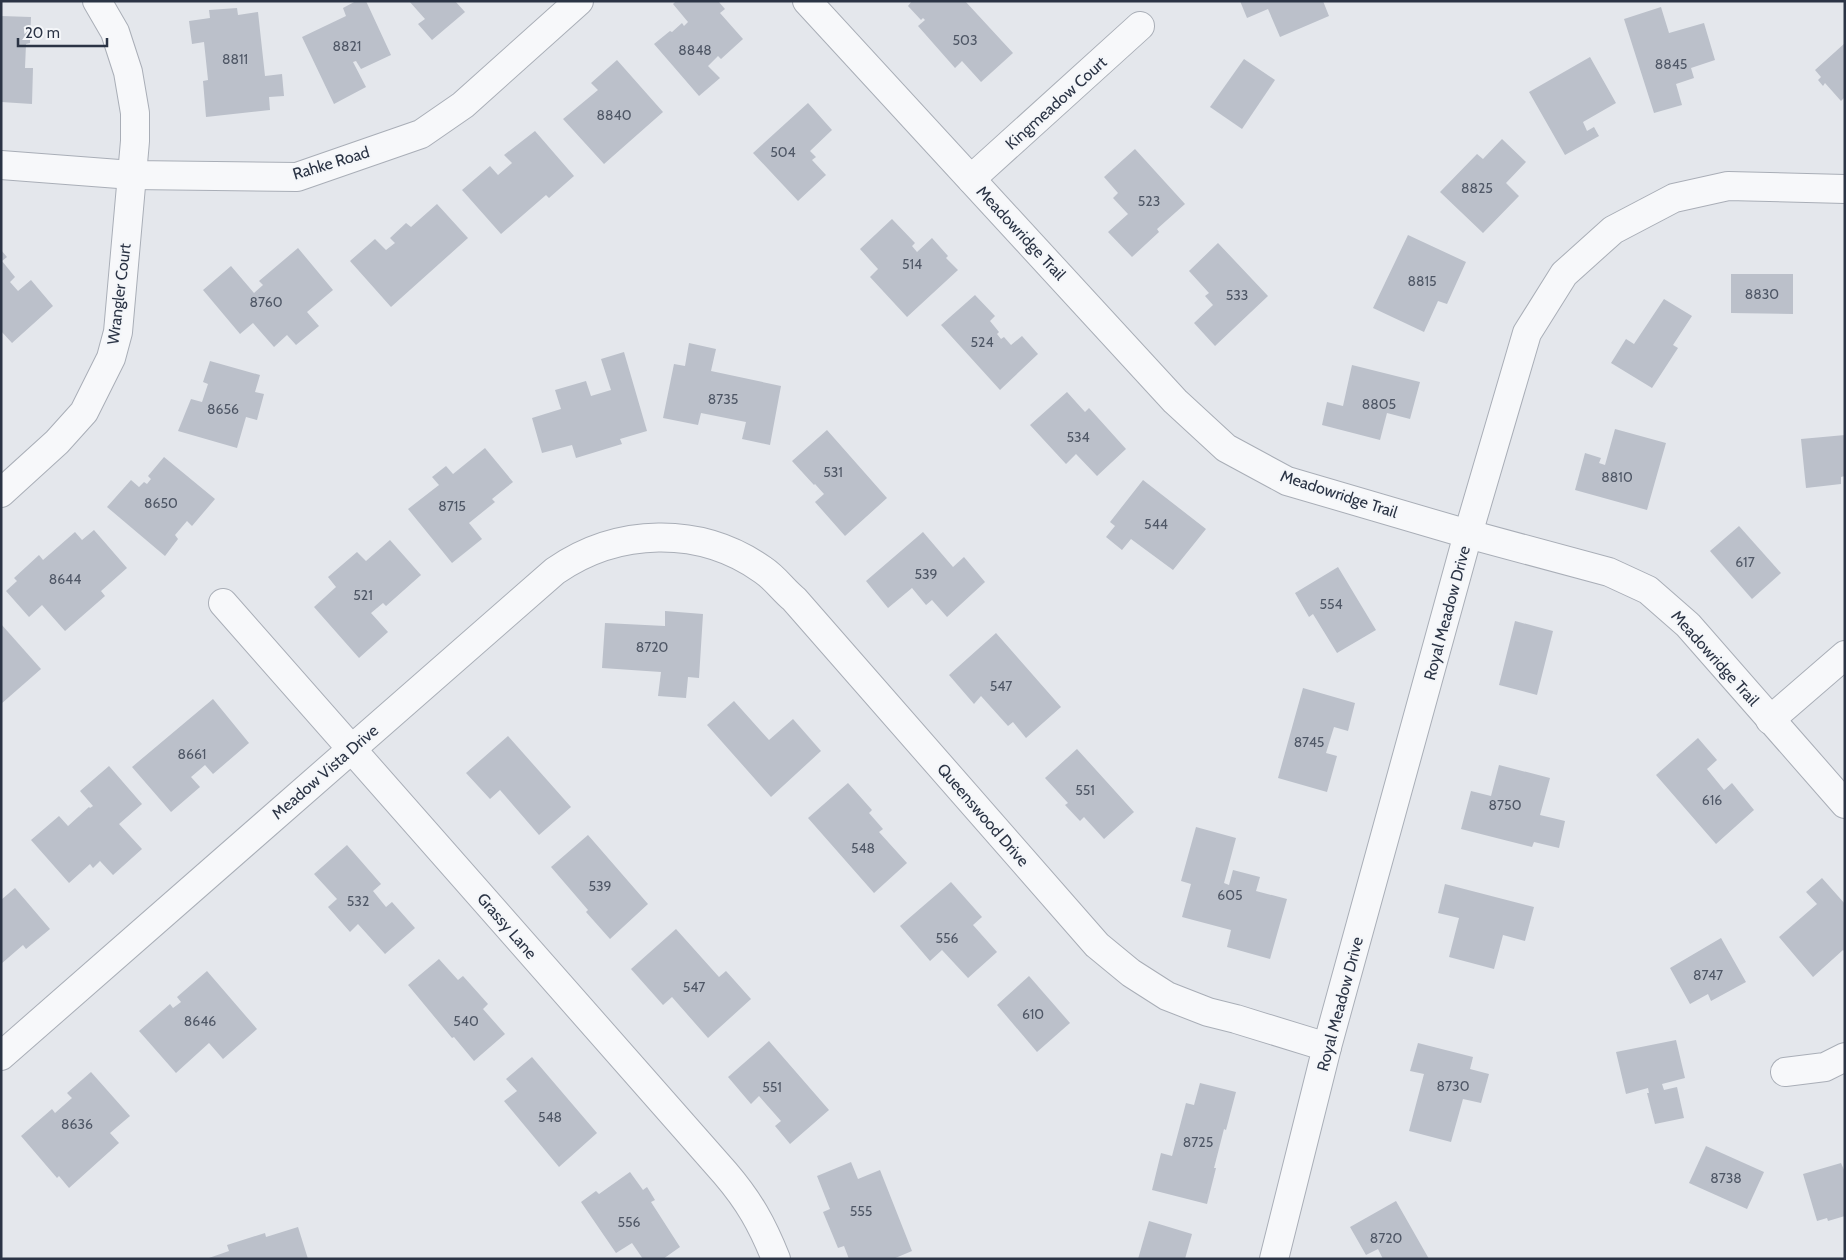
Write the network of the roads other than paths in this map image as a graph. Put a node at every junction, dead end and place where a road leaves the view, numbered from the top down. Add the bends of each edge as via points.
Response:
1 (97, 1) edge
2 (579, 1) edge
3 (807, 1) edge
4 (1140, 26) dead end
5 (1, 166) edge
6 (132, 175) junction
7 (972, 180) junction
8 (1845, 189) edge
9 (1, 493) edge
10 (1468, 534) junction
11 (672, 538) joint
12 (223, 603) dead end
13 (1845, 655) edge
14 (1770, 720) junction
15 (351, 749) junction
16 (1845, 804) edge
17 (1327, 1047) junction
18 (1, 1056) edge
19 (1845, 1057) edge
20 (1785, 1072) dead end
21 (776, 1259) edge
22 (1274, 1259) edge

1 - 6 street, Wrangler Court via 115,32 132,85 135,113
2 - 6 street, Rahke Road via 463,105 420,134 297,177
3 - 7 street, Meadowridge Trail
4 - 7 street, Kingmeadow Court
5 - 6 street, Rahke Road
6 - 9 street, Wrangler Court via 118,332 111,358 84,412 57,442
7 - 10 street, Meadowridge Trail via 1175,401 1226,448 1287,481
8 - 10 street, Royal Meadow Drive via 1728,186 1674,198 1614,230 1564,274 1527,333
10 - 14 street, Meadowridge Trail via 1609,572 1648,590 1688,624
10 - 17 street, Royal Meadow Drive
11 - 15 street, Meadow Vista Drive via 645,537 617,542 566,564 547,577
11 - 17 street, Queenswood Drive via 726,550 774,579 1097,944 1131,973 1168,996 1194,1007
12 - 15 street, Grassy Lane
13 - 14 street
14 - 16 street, Meadowridge Trail
15 - 18 street, Meadow Vista Drive
15 - 21 street, Grassy Lane via 742,1194 764,1229
17 - 22 street, Royal Meadow Drive
19 - 20 street via 1825,1067

